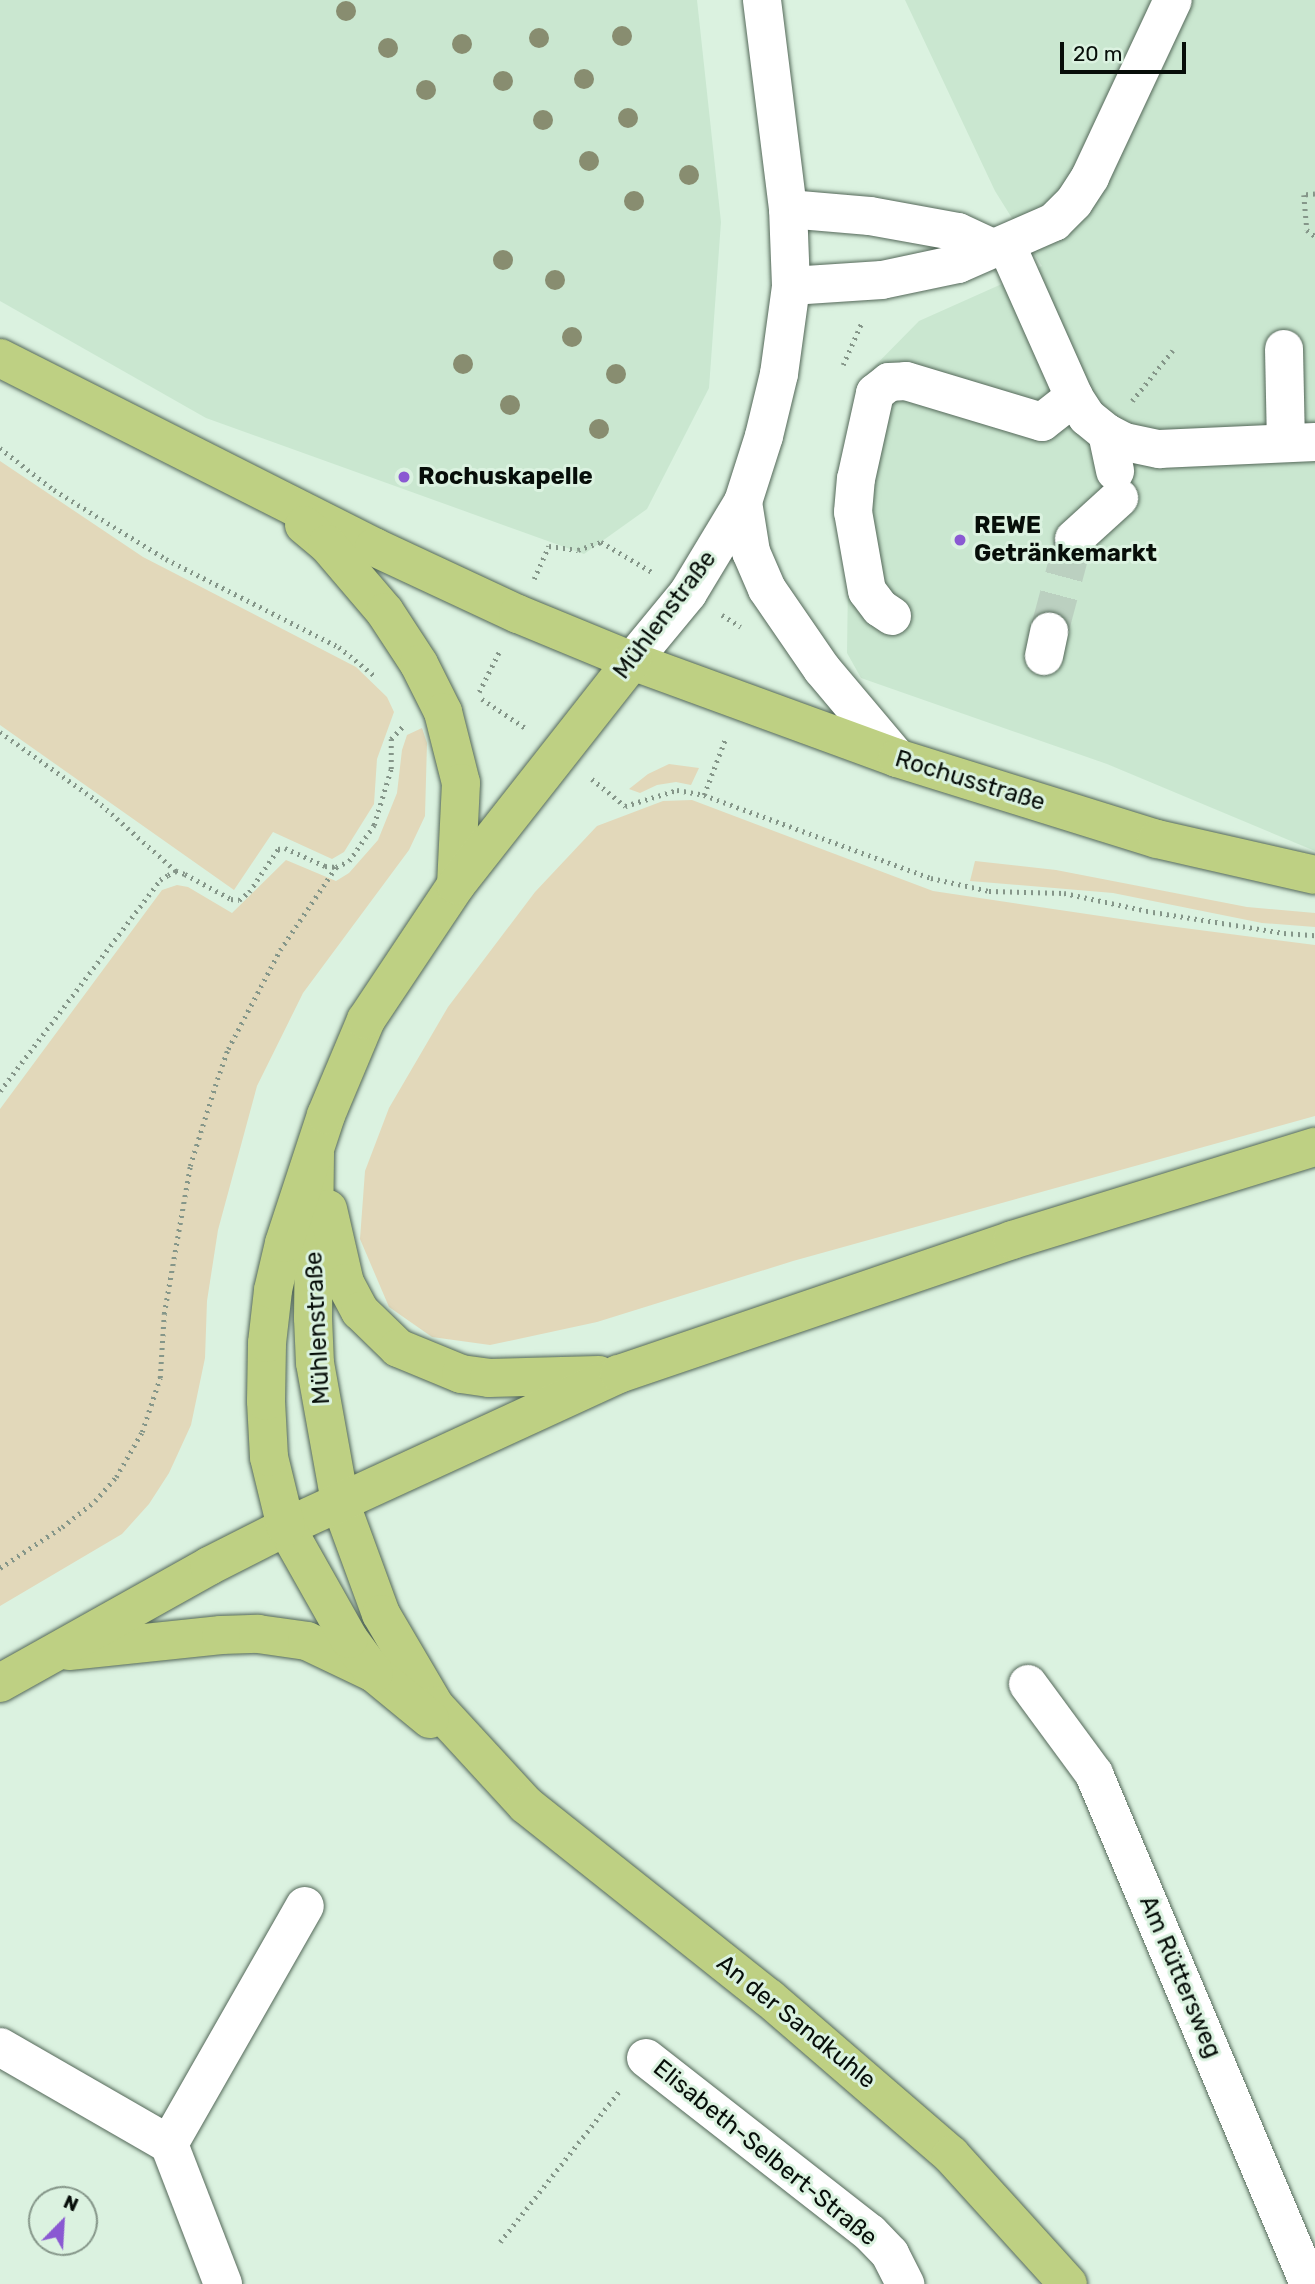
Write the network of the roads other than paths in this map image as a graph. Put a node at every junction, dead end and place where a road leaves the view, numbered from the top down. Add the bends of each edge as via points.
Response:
1 (762, 0) edge
2 (1172, 0) edge
3 (788, 209) junction
4 (998, 246) junction
5 (791, 286) junction
6 (1284, 349) dead end
7 (0, 358) edge
8 (1074, 397) junction
9 (1107, 433) junction
10 (1300, 442) edge
11 (261, 492) junction
12 (743, 502) junction
13 (1074, 539) tunnel mouth
14 (892, 616) dead end
15 (632, 661) junction
16 (897, 758) junction
17 (1315, 875) edge
18 (456, 885) junction
19 (1315, 1147) edge
20 (315, 1153) junction
21 (619, 1374) junction
22 (340, 1502) junction
23 (286, 1527) junction
24 (50, 1654) junction
25 (374, 1673) junction
26 (0, 1683) edge
27 (1028, 1684) dead end
28 (503, 1783) junction
29 (305, 1906) dead end
30 (0, 2047) edge
31 (646, 2058) road end
32 (169, 2144) junction
33 (1309, 2283) edge
34 (223, 2284) edge
35 (905, 2284) edge
36 (1068, 2284) edge

1 - 3 street, Mühlenstraße
2 - 4 street via 1074,202 1054,222
3 - 4 street via 870,216 958,232
3 - 5 street, Mühlenstraße
4 - 5 street via 958,264 881,280
4 - 8 street
5 - 12 street, Mühlenstraße via 773,406
6 - 10 street
7 - 11 main road
8 - 9 street via 1087,417
8 - 14 street via 1042,422 906,382 889,382 875,393 853,512 867,591
9 - 10 street via 1159,449
9 - 13 street via 1117,484
11 - 15 main road, Rochusstraße via 490,602
11 - 18 main road via 327,544 385,612 443,712 461,783
12 - 15 street, Mühlenstraße via 688,593
12 - 16 street via 751,552 767,589 822,669
15 - 16 main road, Rochusstraße
15 - 18 main road, Mühlenstraße
16 - 17 main road, Rochusstraße via 1157,839
18 - 20 main road, Mühlenstraße via 366,1020 335,1089
19 - 21 main road via 986,1248
20 - 21 main road via 345,1283 360,1311 398,1348 461,1374 489,1378
20 - 22 main road, Mühlenstraße via 315,1363
20 - 23 main road, Mühlenstraße via 278,1266 267,1343 270,1457
21 - 22 main road
22 - 23 main road
22 - 28 main road, An der Sandkuhle via 363,1572 401,1653 435,1706
23 - 24 main road
23 - 25 main road, An der Sandkuhle via 349,1639
24 - 25 main road via 258,1634 307,1641
24 - 26 main road
25 - 28 main road, An der Sandkuhle
27 - 33 street, Am Rüttersweg via 1094,1774
28 - 36 main road, An der Sandkuhle via 919,2126 993,2198
29 - 32 street
30 - 32 street
31 - 35 street, Elisabeth-Selbert-Straße via 870,2233 890,2254
32 - 34 street

